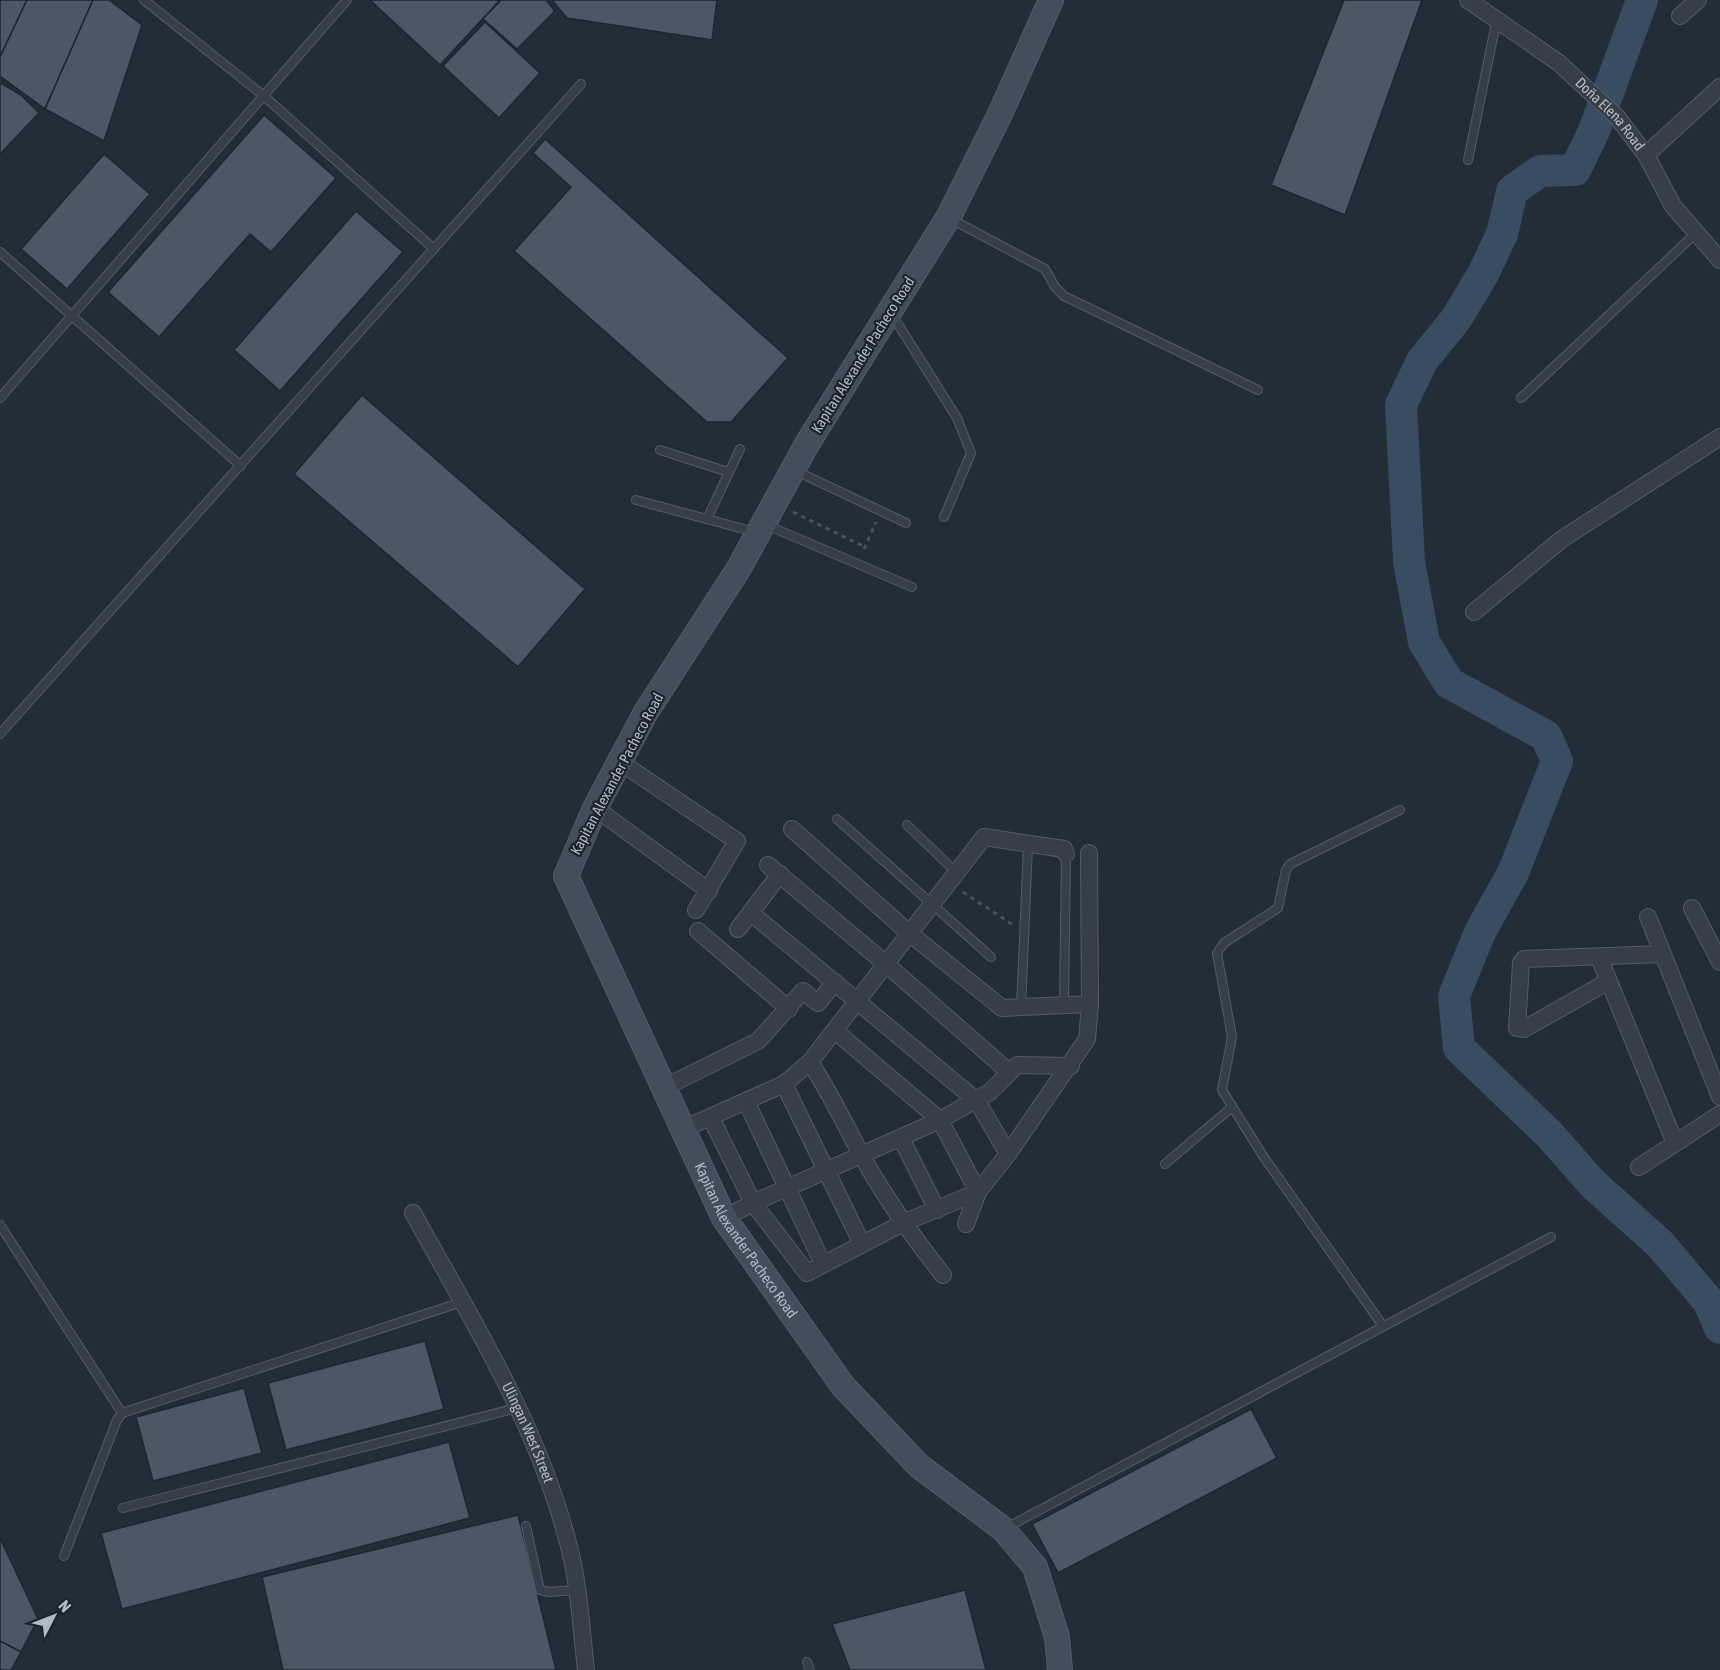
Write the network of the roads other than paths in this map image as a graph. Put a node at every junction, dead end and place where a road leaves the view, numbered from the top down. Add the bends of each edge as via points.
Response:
1 (144, 0) edge
2 (347, 0) edge
3 (1051, 0) edge
4 (1468, 0) edge
5 (1698, 0) edge
6 (1680, 16) dead end
7 (1497, 18) junction
8 (581, 84) dead end
9 (1720, 87) edge
10 (264, 96) junction
11 (1646, 155) junction
12 (1468, 160) dead end
13 (948, 218) junction
14 (1696, 233) junction
15 (434, 249) junction
16 (0, 252) edge
17 (1720, 260) edge
18 (891, 312) junction
19 (71, 317) junction
20 (1258, 390) dead end
21 (0, 398) edge
22 (1521, 398) dead end
23 (1720, 437) edge
24 (740, 449) dead end
25 (660, 450) dead end
26 (241, 466) junction
27 (794, 470) junction
28 (728, 472) junction
29 (636, 500) dead end
30 (944, 517) dead end
31 (707, 519) junction
32 (766, 520) junction
33 (906, 523) dead end
34 (912, 587) dead end
35 (1474, 612) dead end
36 (0, 734) edge
37 (620, 762) junction
38 (595, 808) junction
39 (1400, 810) dead end
40 (837, 819) dead end
41 (907, 825) dead end
42 (792, 829) dead end
43 (1028, 845) junction
44 (1089, 853) dead end
45 (1066, 854) joint
46 (953, 878) junction
47 (709, 891) junction
48 (933, 904) junction
49 (1692, 908) dead end
50 (696, 910) dead end
51 (751, 913) junction
52 (1648, 917) dead end
53 (738, 929) dead end
54 (698, 931) dead end
55 (908, 932) junction
56 (1662, 954) junction
57 (991, 957) dead end
58 (1599, 957) junction
59 (1720, 962) edge
60 (886, 964) junction
61 (835, 982) junction
62 (1607, 982) junction
63 (859, 1001) junction
64 (1090, 1004) junction
65 (1064, 1006) junction
66 (1021, 1008) junction
67 (789, 1009) junction
68 (835, 1031) junction
69 (810, 1062) junction
70 (1071, 1066) junction
71 (1009, 1072) junction
72 (784, 1084) junction
73 (664, 1087) junction
74 (1720, 1097) edge
75 (746, 1101) junction
76 (977, 1101) junction
77 (1231, 1108) junction
78 (1720, 1114) edge
79 (711, 1118) junction
80 (940, 1120) junction
81 (683, 1129) junction
82 (901, 1138) junction
83 (1675, 1143) junction
84 (1008, 1154) junction
85 (862, 1156) junction
86 (1165, 1164) dead end
87 (1640, 1167) dead end
88 (826, 1172) junction
89 (786, 1188) junction
90 (978, 1192) junction
91 (753, 1203) junction
92 (937, 1210) junction
93 (413, 1213) dead end
94 (724, 1218) junction
95 (903, 1223) junction
96 (966, 1224) dead end
97 (0, 1225) edge
98 (1551, 1236) dead end
99 (862, 1244) junction
100 (823, 1264) junction
101 (943, 1275) dead end
102 (462, 1302) junction
103 (1383, 1326) junction
104 (517, 1408) junction
105 (122, 1413) junction
106 (123, 1508) dead end
107 (526, 1526) dead end
108 (1003, 1529) junction
109 (64, 1556) dead end
110 (576, 1590) junction
111 (586, 1670) edge
112 (1060, 1670) edge

1 - 10 lane
2 - 10 lane
3 - 13 street, Kapitan Alexander Pacheco Road
4 - 7 street, Doña Elena Road
5 - 6 street
7 - 11 street, Doña Elena Road via 1582,82 1617,117
7 - 12 lane
8 - 15 lane
9 - 11 street
10 - 15 lane
10 - 19 lane
11 - 14 street, Doña Elena Road via 1664,193
13 - 18 street, Kapitan Alexander Pacheco Road
13 - 20 lane via 1045,268 1064,297
14 - 17 street, Doña Elena Road
14 - 22 lane
15 - 26 lane
16 - 19 lane
18 - 27 street, Kapitan Alexander Pacheco Road
18 - 30 lane via 957,418 971,453
19 - 21 lane
19 - 26 lane
23 - 35 street via 1562,539
24 - 28 lane
25 - 28 lane
26 - 36 lane
27 - 32 street, Kapitan Alexander Pacheco Road
27 - 33 lane
28 - 31 lane
29 - 31 lane
31 - 32 lane
32 - 34 lane
32 - 37 street, Kapitan Alexander Pacheco Road via 646,712
37 - 38 street, Kapitan Alexander Pacheco Road
37 - 47 street via 742,844
38 - 47 street
38 - 73 street, Kapitan Alexander Pacheco Road via 566,876
39 - 77 lane via 1290,864 1278,908 1219,947 1232,1037 1222,1090
40 - 48 lane
41 - 46 lane
42 - 55 street
43 - 45 street via 1064,849
43 - 46 street via 984,837
43 - 66 lane
44 - 64 street
45 - 65 lane
46 - 48 street
47 - 50 street
48 - 55 street
48 - 57 lane
49 - 59 street
51 - 53 street
51 - 60 street via 774,870
51 - 61 street
52 - 56 street
54 - 67 street
55 - 60 street
55 - 66 street via 1002,1008
56 - 58 street
56 - 74 street
58 - 62 street
58 - 62 street via 1524,959 1516,1028 1524,1029
60 - 63 street
60 - 71 street
61 - 63 street
61 - 67 street via 819,1003 803,991
62 - 83 street
63 - 68 street
63 - 76 street
64 - 65 street
64 - 70 street via 1087,1040
65 - 66 street
67 - 73 street via 758,1041
68 - 69 street
68 - 80 street
69 - 72 street
69 - 85 street via 837,1103
70 - 71 street via 1017,1065
70 - 84 street
71 - 76 street
72 - 75 street
72 - 88 street
73 - 81 street, Kapitan Alexander Pacheco Road
75 - 79 street
75 - 89 street
76 - 80 street
76 - 84 street
77 - 86 lane
77 - 103 lane
78 - 83 street
79 - 81 street
79 - 91 street
80 - 82 street
80 - 90 street
81 - 94 street, Kapitan Alexander Pacheco Road
82 - 85 street
82 - 92 street
83 - 87 street
84 - 90 street
85 - 88 street
85 - 95 street
88 - 89 street
88 - 99 street
89 - 91 street
89 - 100 street
90 - 92 street
90 - 96 street
91 - 94 street
91 - 100 street via 807,1273
92 - 95 street
93 - 102 street, Ulingan West Street
94 - 108 street, Kapitan Alexander Pacheco Road via 843,1386 920,1466
95 - 99 street
95 - 101 street
97 - 105 lane
98 - 103 lane
99 - 100 street
102 - 104 street, Ulingan West Street
102 - 105 lane
103 - 108 lane
104 - 106 lane
104 - 110 street, Ulingan West Street via 558,1508
105 - 109 lane
107 - 110 lane via 540,1590
108 - 112 street, Kapitan Alexander Pacheco Road via 1035,1567 1057,1636
110 - 111 street, Ulingan West Street

